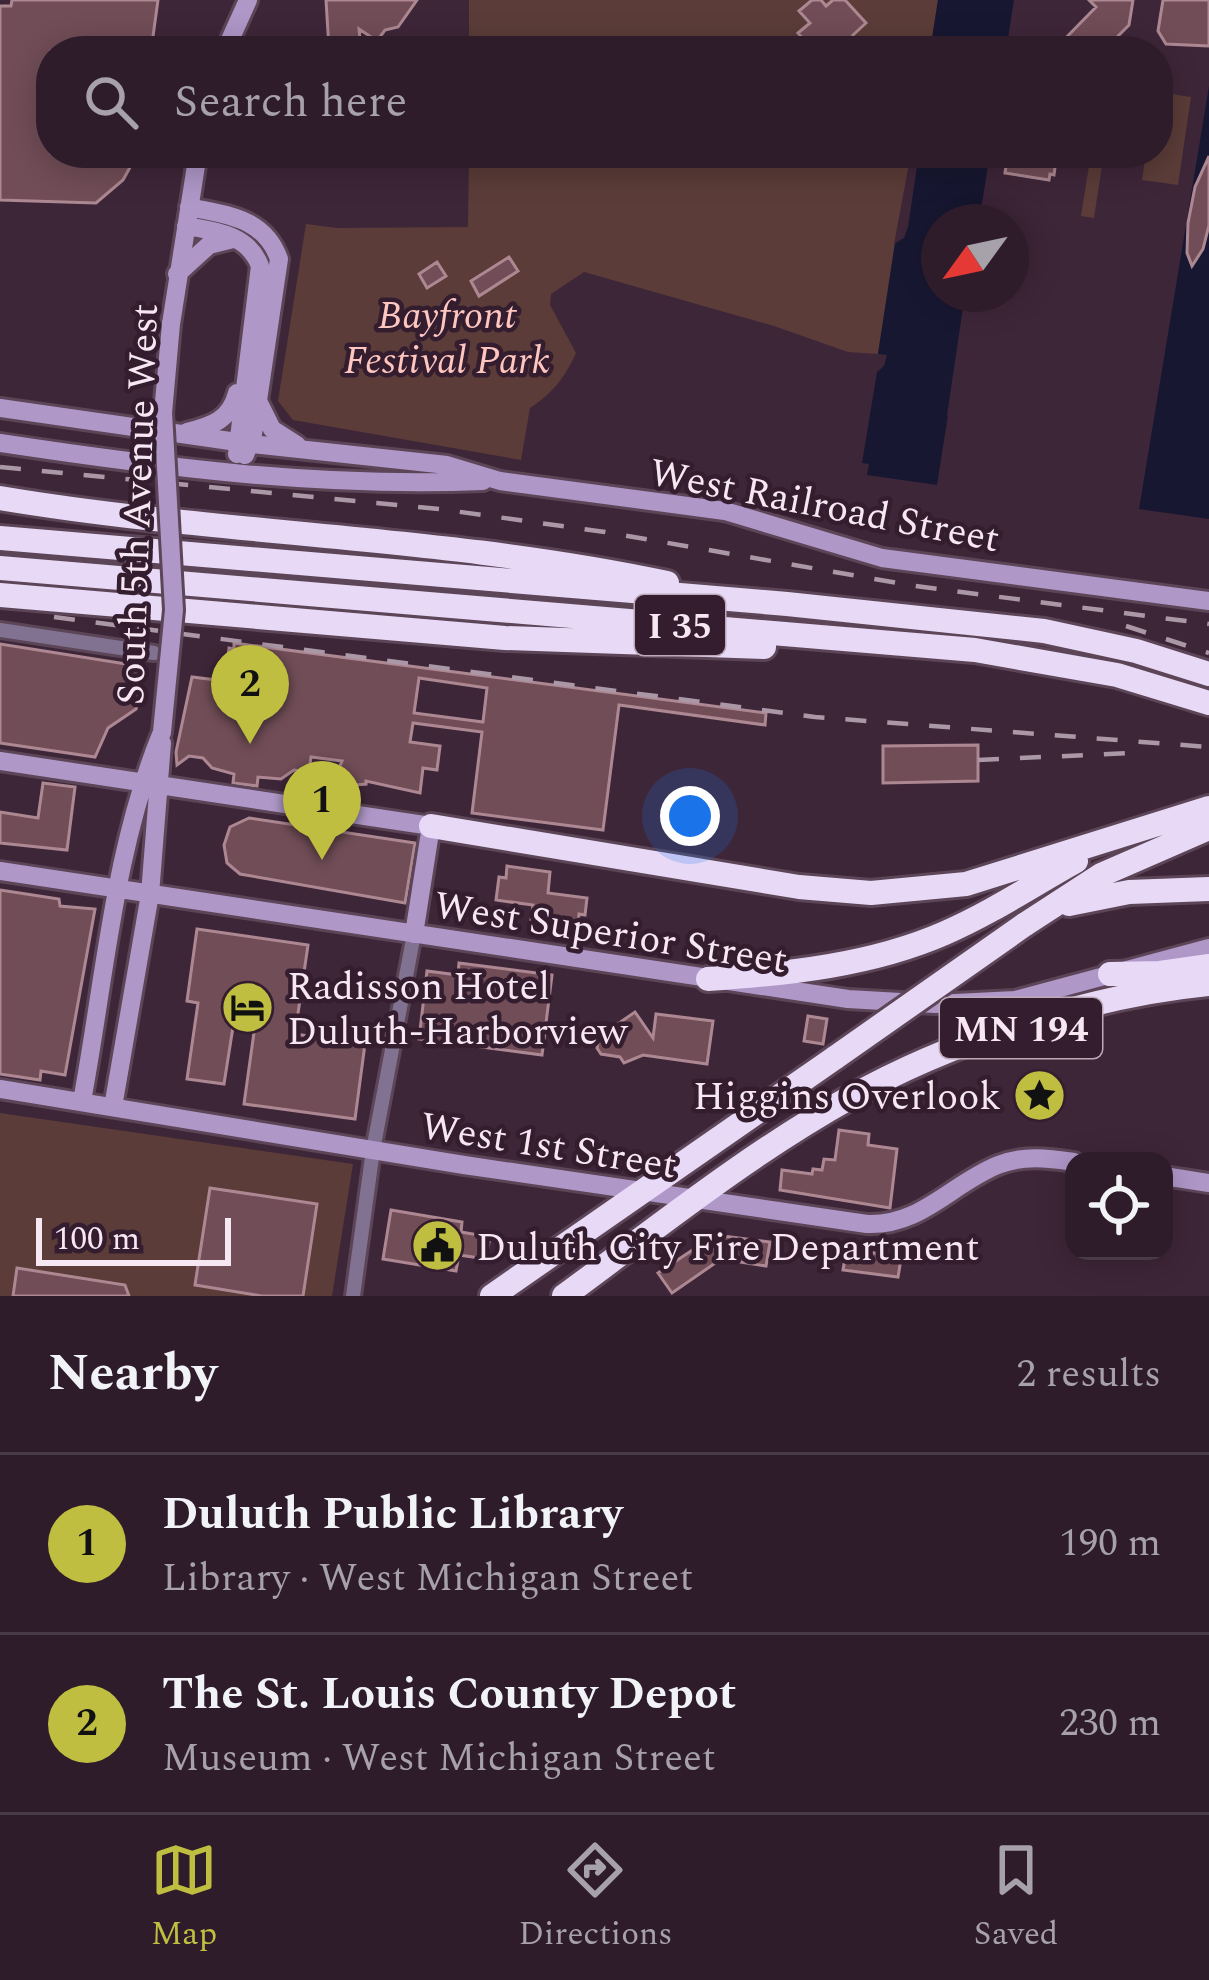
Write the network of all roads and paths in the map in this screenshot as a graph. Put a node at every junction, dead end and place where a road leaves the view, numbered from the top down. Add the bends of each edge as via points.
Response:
1 (248, 0) edge
2 (231, 36) edge
3 (195, 168) edge
4 (187, 216) junction
5 (238, 239) junction
6 (177, 274) junction
7 (246, 360) junction
8 (258, 401) junction
9 (0, 409) edge
10 (179, 434) junction
11 (0, 443) edge
12 (244, 443) junction
13 (313, 450) junction
14 (238, 470) junction
15 (500, 481) junction
16 (0, 502) edge
17 (171, 523) junction
18 (0, 538) edge
19 (0, 568) edge
20 (0, 595) edge
21 (1209, 601) edge
22 (757, 602) junction
23 (173, 610) junction
24 (0, 630) edge
25 (896, 644) junction
26 (154, 653) dead end
27 (1209, 674) edge
28 (1209, 704) edge
29 (0, 761) edge
30 (152, 782) junction
31 (1209, 808) edge
32 (431, 826) junction
33 (1209, 828) edge
34 (1121, 838) junction
35 (0, 871) edge
36 (1209, 889) edge
37 (117, 890) junction
38 (150, 894) junction
39 (1030, 921) junction
40 (414, 934) junction
41 (1209, 948) edge
42 (1111, 974) junction
43 (708, 979) junction
44 (1203, 981) edge
45 (0, 1089) edge
46 (82, 1101) junction
47 (113, 1107) junction
48 (373, 1150) junction
49 (1065, 1160) edge
50 (1173, 1178) edge
51 (1209, 1184) edge
52 (643, 1192) junction
53 (695, 1200) junction
54 (353, 1296) edge
55 (492, 1296) edge
56 (564, 1296) edge

1 - 2 street
3 - 4 street, South 5th Avenue West
4 - 5 street
4 - 6 street, South 5th Avenue West
4 - 8 street via 254,224 279,259
5 - 6 street via 209,245
5 - 7 street via 260,266
6 - 17 street, South 5th Avenue West, bridge via 164,413
7 - 10 street via 227,415
7 - 12 street
8 - 12 street
8 - 13 street via 272,429
9 - 10 street, West Railroad Street
10 - 12 street, West Railroad Street
11 - 14 street, West Railroad Street
12 - 13 street, West Railroad Street
12 - 14 street
13 - 15 street, West Railroad Street via 446,465
14 - 15 street, West Railroad Street
15 - 21 street, West Railroad Street via 725,512 882,558
16 - 17 highway
17 - 22 highway via 480,553
17 - 23 street, South 5th Avenue West, bridge
18 - 22 highway, I 35
19 - 25 highway, I 35
20 - 23 highway
22 - 27 highway, I 35 via 1044,631
23 - 25 highway via 505,638 826,649
23 - 30 street, South 5th Avenue West, bridge
24 - 26 street
25 - 28 highway, I 35 via 1041,659
29 - 30 street
30 - 32 street
30 - 37 street, South 5th Avenue West
30 - 38 street, South 5th Avenue West
31 - 34 highway
32 - 34 highway via 871,893 965,884
32 - 40 street
33 - 39 highway, MN 194 via 1101,875
34 - 43 highway via 925,941 838,964
35 - 37 street, West Superior Street
36 - 39 highway via 1129,892
37 - 38 street, West Superior Street
37 - 46 street, South 5th Avenue West
38 - 40 street, West Superior Street
38 - 47 street, South 5th Avenue West
39 - 52 highway, MN 194, bridge
40 - 43 street, West Superior Street
40 - 48 street
41 - 42 street, West Superior Street
42 - 43 street, West Superior Street via 973,1004 848,999
42 - 44 highway, MN 194
44 - 53 highway, MN 194 via 1084,1008 925,1061 856,1094
45 - 46 street, West 1st Street
46 - 47 street, West 1st Street
47 - 48 street, West 1st Street
48 - 52 street, West 1st Street
48 - 54 street
49 - 53 street, West 1st Street via 1040,1156 998,1165 918,1215 886,1225
50 - 51 street
52 - 53 street, West 1st Street
52 - 55 highway
53 - 56 highway, MN 194

